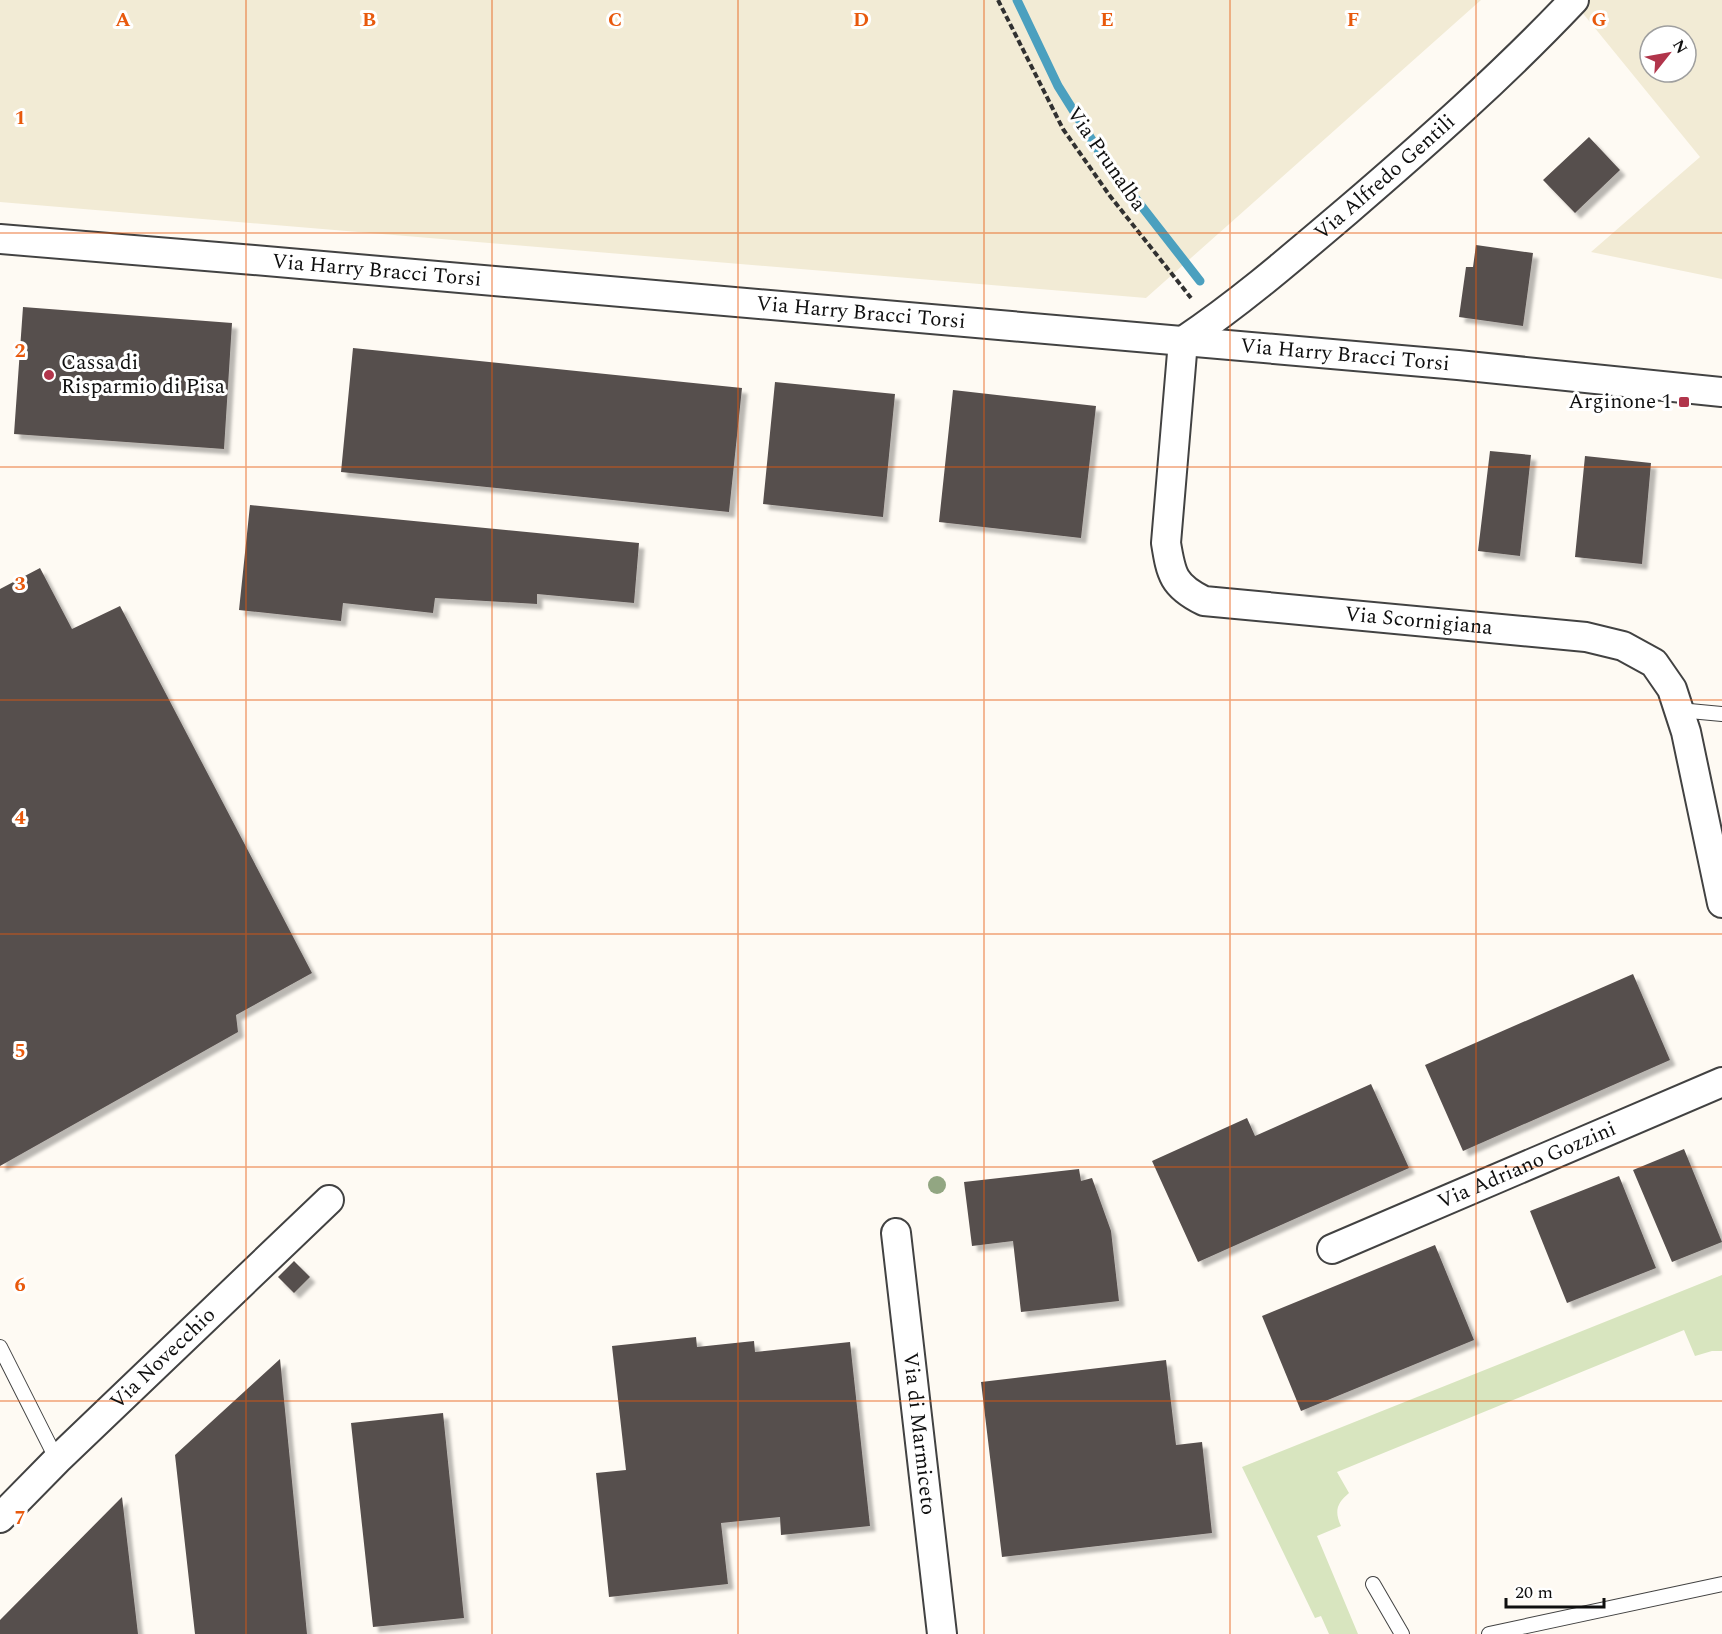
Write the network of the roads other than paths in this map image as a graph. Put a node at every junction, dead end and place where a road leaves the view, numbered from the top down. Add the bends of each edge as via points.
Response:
1 (1574, 0) edge
2 (0, 239) edge
3 (1183, 341) junction
4 (1722, 392) edge
5 (1679, 710) junction
6 (1722, 714) edge
7 (1720, 890) edge
8 (1722, 1082) edge
9 (329, 1200) dead end
10 (896, 1233) dead end
11 (1332, 1249) dead end
12 (0, 1347) edge
13 (57, 1460) junction
14 (0, 1518) edge
15 (1373, 1584) dead end
16 (1722, 1584) edge
17 (942, 1634) edge
18 (1402, 1634) edge
19 (1489, 1634) edge

1 - 3 street, Via Alfredo Gentili via 1412,156 1266,279
2 - 3 street, Via Harry Bracci Torsi
3 - 4 street, Via Harry Bracci Torsi via 1458,364
3 - 5 street, Via Scornigiana via 1166,543 1173,576 1182,588 1204,601 1609,642 1654,663 1672,689
5 - 6 lane
5 - 7 street, Via Scornigiana
8 - 11 street, Via Adriano Gozzini
9 - 13 street, Via Novecchio
10 - 17 street, Via di Marmiceto
12 - 13 lane
13 - 14 street, Via Novecchio
15 - 18 lane
16 - 19 lane

